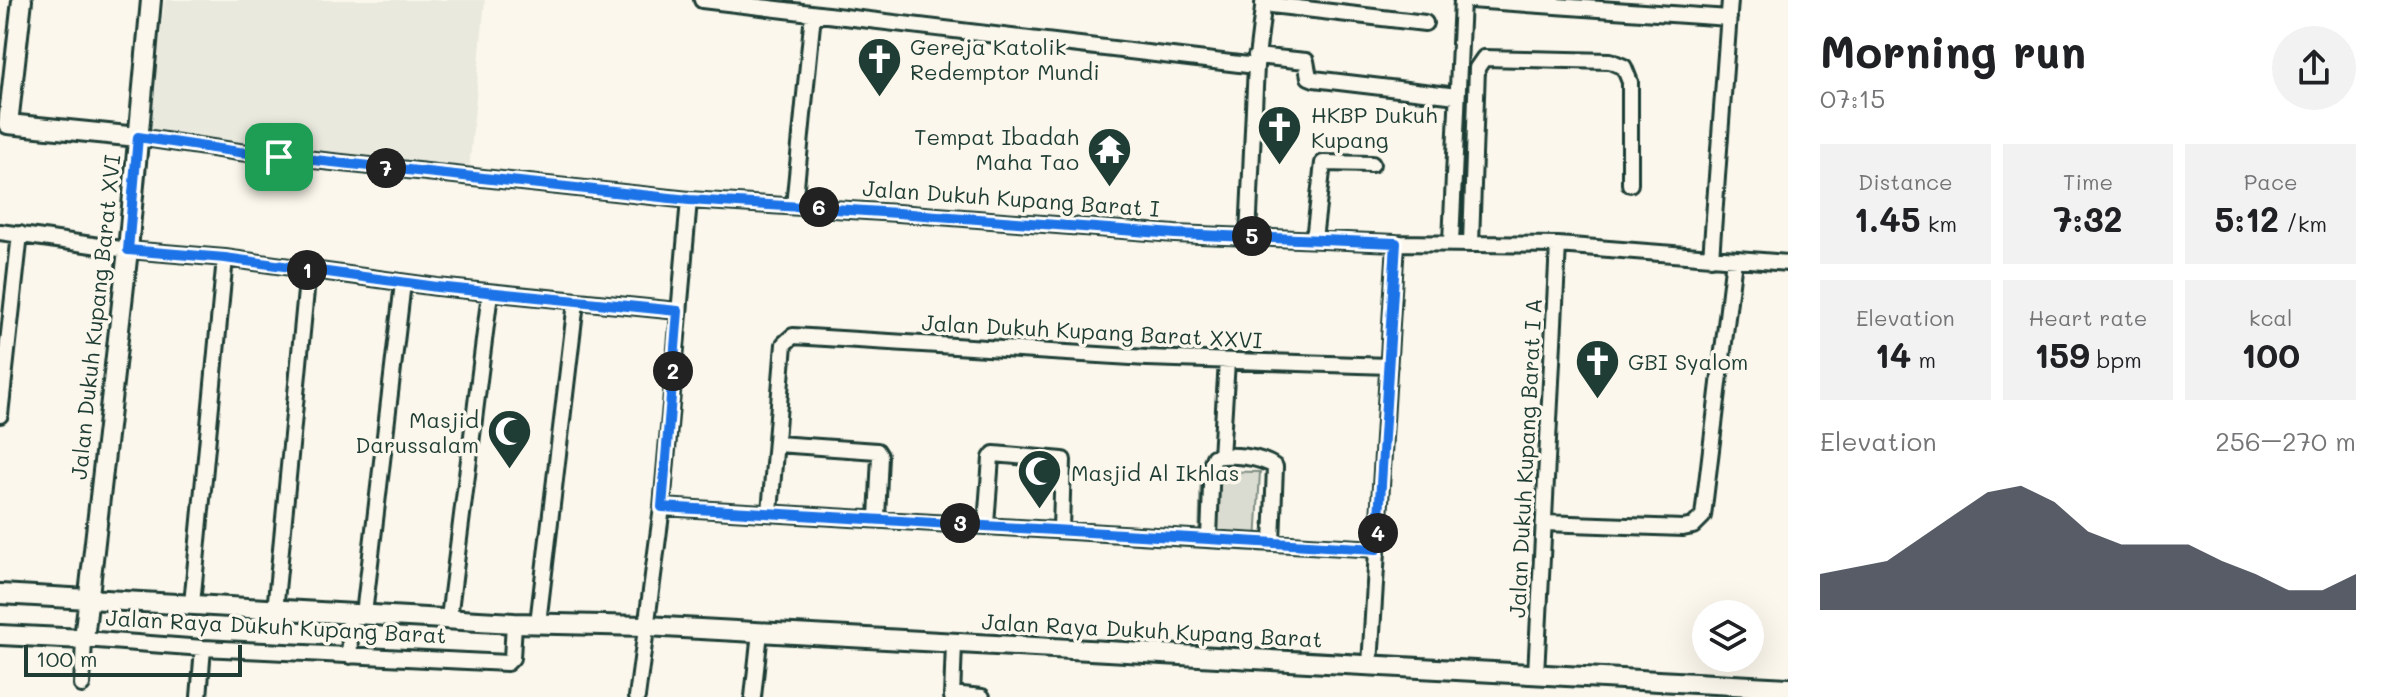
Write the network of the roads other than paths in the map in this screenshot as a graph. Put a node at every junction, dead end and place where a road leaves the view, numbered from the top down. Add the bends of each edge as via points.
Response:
1 (22, 0) edge
2 (151, 0) edge
3 (702, 0) edge
4 (1462, 0) edge
5 (1470, 0) edge
6 (1730, 0) edge
7 (1263, 2) edge
8 (753, 3) edge
9 (813, 14) junction
10 (1729, 18) junction
11 (1425, 23) dead end
12 (1256, 61) junction
13 (1457, 96) junction
14 (4, 123) edge
15 (138, 137) junction
16 (1372, 164) dead end
17 (1630, 184) dead end
18 (689, 200) junction
19 (794, 206) junction
20 (0, 232) edge
21 (20, 234) junction
22 (1248, 236) junction
23 (1314, 239) junction
24 (1451, 242) junction
25 (1396, 243) junction
26 (1471, 243) junction
27 (1558, 245) junction
28 (128, 250) junction
29 (225, 258) junction
30 (1711, 258) junction
31 (1734, 259) junction
32 (1788, 263) edge
33 (308, 270) junction
34 (403, 283) junction
35 (490, 293) junction
36 (576, 302) junction
37 (678, 311) junction
38 (1227, 361) junction
39 (1389, 366) junction
40 (0, 415) edge
41 (777, 444) junction
42 (1221, 456) junction
43 (662, 507) junction
44 (770, 512) junction
45 (877, 518) junction
46 (1544, 523) junction
47 (986, 524) junction
48 (1061, 529) junction
49 (1209, 537) junction
50 (1272, 542) junction
51 (1377, 549) junction
52 (0, 594) edge
53 (88, 598) junction
54 (192, 604) junction
55 (275, 611) junction
56 (356, 614) junction
57 (449, 618) junction
58 (514, 623) junction
59 (538, 623) junction
60 (646, 626) junction
61 (760, 632) junction
62 (0, 635) edge
63 (84, 639) junction
64 (954, 644) junction
65 (203, 648) junction
66 (350, 656) junction
67 (1370, 665) junction
68 (1536, 674) junction
69 (82, 685) dead end
70 (1788, 688) edge
71 (952, 696) edge
72 (199, 697) edge
73 (637, 697) edge
74 (753, 697) edge
75 (982, 697) edge

1 - 14 street
2 - 15 street, Jalan Dukuh Kupang Barat XVI
3 - 8 street
4 - 13 street
5 - 10 street
6 - 10 street
7 - 11 street
7 - 12 street
8 - 9 street
9 - 12 street
9 - 19 street
10 - 30 street
12 - 13 street via 1306,61 1314,79
12 - 22 street
13 - 24 street
14 - 15 street, Jalan Dukuh Kupang Barat I
15 - 18 street, Jalan Dukuh Kupang Barat I
15 - 28 street, Jalan Dukuh Kupang Barat XVI
16 - 23 street via 1323,163
17 - 26 street via 1630,82 1624,67 1610,61 1484,58 1477,68
18 - 19 street, Jalan Dukuh Kupang Barat I
18 - 37 street
19 - 22 street, Jalan Dukuh Kupang Barat I
20 - 21 street
21 - 28 street
21 - 40 street
22 - 23 street, Jalan Dukuh Kupang Barat I
23 - 25 street, Jalan Dukuh Kupang Barat I
24 - 25 street, Jalan Dukuh Kupang Barat I
24 - 26 street, Jalan Dukuh Kupang Barat I
25 - 39 street
26 - 27 street, Jalan Dukuh Kupang Barat I
27 - 30 street, Jalan Dukuh Kupang Barat I
27 - 46 street, Jalan Dukuh Kupang Barat I A
28 - 29 street
28 - 53 street, Jalan Dukuh Kupang Barat XVI
29 - 33 street
29 - 54 street
30 - 31 street, Jalan Dukuh Kupang Barat I
31 - 32 street, Jalan Dukuh Kupang Barat I
31 - 46 street via 1703,516 1683,528
33 - 34 street
33 - 55 street
34 - 35 street
34 - 56 street
35 - 36 street
35 - 57 street
36 - 37 street
36 - 59 street
37 - 43 street
38 - 39 street, Jalan Dukuh Kupang Barat XXVI
38 - 41 street, Jalan Dukuh Kupang Barat XXVI via 793,336 784,344
38 - 42 street
39 - 51 street
41 - 44 street
41 - 45 street via 877,451
42 - 49 street via 1212,462
42 - 50 street via 1275,467
43 - 44 street
43 - 60 street
44 - 45 street
45 - 47 street
46 - 68 street, Jalan Dukuh Kupang Barat I A
47 - 48 street
47 - 48 street via 994,454 1063,460
48 - 49 street
49 - 50 street
50 - 51 street
51 - 67 street
52 - 53 street, Jalan Raya Dukuh Kupang Barat
53 - 54 street, Jalan Raya Dukuh Kupang Barat
53 - 63 street, Jalan Dukuh Kupang Barat XVI
54 - 55 street, Jalan Raya Dukuh Kupang Barat
55 - 56 street, Jalan Raya Dukuh Kupang Barat
56 - 57 street, Jalan Raya Dukuh Kupang Barat
56 - 66 street
57 - 58 street, Jalan Raya Dukuh Kupang Barat
58 - 59 street, Jalan Raya Dukuh Kupang Barat
58 - 66 street, Jalan Raya Dukuh Kupang Barat via 512,658 507,663
59 - 60 street, Jalan Raya Dukuh Kupang Barat
60 - 61 street, Jalan Raya Dukuh Kupang Barat
60 - 73 street
61 - 64 street, Jalan Raya Dukuh Kupang Barat
61 - 74 street
62 - 63 street, Jalan Raya Dukuh Kupang Barat
63 - 65 street, Jalan Raya Dukuh Kupang Barat
63 - 69 street
64 - 67 street, Jalan Raya Dukuh Kupang Barat
64 - 71 street
65 - 66 street, Jalan Raya Dukuh Kupang Barat
65 - 72 street
67 - 68 street, Jalan Raya Dukuh Kupang Barat
68 - 70 street, Jalan Raya Dukuh Kupang Barat
71 - 75 street

